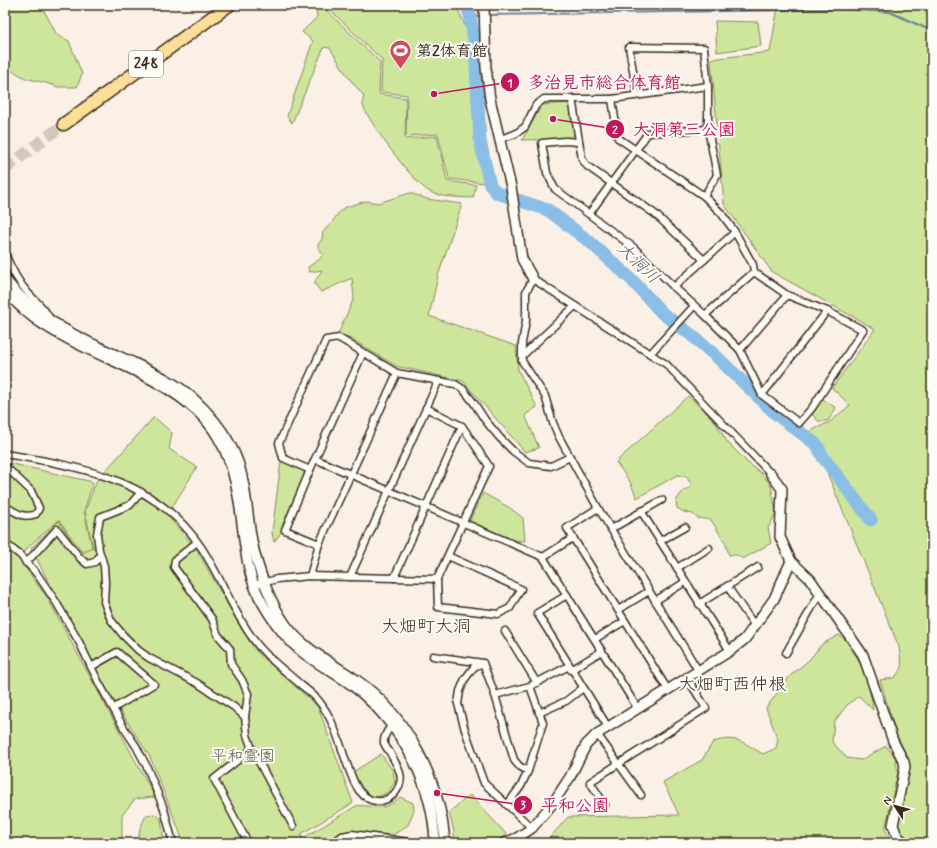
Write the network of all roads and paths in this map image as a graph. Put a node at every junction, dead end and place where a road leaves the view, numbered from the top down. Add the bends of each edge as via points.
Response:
1 (229, 5) edge
2 (484, 5) edge
3 (708, 86) junction
4 (637, 95) junction
5 (572, 98) junction
6 (612, 99) junction
7 (64, 124) tunnel mouth
8 (708, 129) junction
9 (500, 139) junction
10 (579, 142) junction
11 (635, 150) junction
12 (612, 183) junction
13 (704, 196) junction
14 (589, 214) junction
15 (735, 232) junction
16 (5, 254) edge
17 (704, 260) junction
18 (754, 272) junction
19 (5, 279) edge
20 (533, 279) junction
21 (674, 287) junction
22 (5, 291) edge
23 (787, 294) junction
24 (5, 297) edge
25 (575, 306) junction
26 (694, 306) junction
27 (827, 311) junction
28 (705, 315) junction
29 (47, 323) junction
30 (740, 350) junction
31 (363, 353) junction
32 (650, 354) junction
33 (522, 356) junction
34 (396, 373) junction
35 (438, 382) junction
36 (762, 395) junction
37 (426, 408) junction
38 (462, 426) junction
39 (5, 454) edge
40 (570, 457) junction
41 (315, 460) junction
42 (5, 466) edge
43 (310, 470) junction
44 (350, 474) junction
45 (771, 474) joint
46 (389, 490) junction
47 (141, 492) junction
48 (662, 500) dead end
49 (5, 506) edge
50 (426, 508) junction
51 (598, 508) junction
52 (641, 511) junction
53 (463, 524) junction
54 (684, 527) dead end
55 (611, 529) junction
56 (573, 538) junction
57 (660, 541) junction
58 (197, 542) junction
59 (5, 543) edge
60 (319, 544) junction
61 (709, 548) dead end
62 (100, 555) junction
63 (448, 556) junction
64 (543, 557) junction
65 (791, 561) junction
66 (26, 562) junction
67 (758, 567) dead end
68 (676, 568) junction
69 (310, 576) junction
70 (350, 577) junction
71 (394, 578) junction
72 (437, 579) junction
73 (264, 582) junction
74 (685, 582) junction
75 (254, 585) junction
76 (728, 586) junction
77 (649, 590) junction
78 (820, 593) junction
79 (567, 595) junction
80 (656, 601) junction
81 (699, 604) junction
82 (618, 610) junction
83 (625, 621) junction
84 (755, 626) junction
85 (505, 631) dead end
86 (594, 640) junction
87 (602, 651) junction
88 (730, 651) junction
89 (786, 653) dead end
90 (433, 656) dead end
91 (482, 663) junction
92 (91, 667) junction
93 (570, 668) junction
94 (698, 670) junction
95 (687, 678) junction
96 (537, 683) junction
97 (530, 686) junction
98 (583, 688) junction
99 (668, 690) junction
100 (494, 695) junction
101 (114, 708) junction
102 (638, 709) junction
103 (539, 713) junction
104 (245, 717) junction
105 (391, 726) junction
106 (608, 727) junction
107 (597, 734) junction
108 (252, 749) junction
109 (618, 764) junction
110 (528, 771) junction
111 (641, 795) dead end
112 (507, 805) junction
113 (605, 805) dead end
114 (293, 826) dead end
115 (532, 828) junction
116 (173, 843) edge
117 (248, 843) edge
118 (333, 843) edge
119 (415, 843) edge
120 (435, 843) edge
121 (445, 843) edge
122 (504, 843) edge
123 (905, 843) edge

1 - 7 highway, 248
2 - 9 street via 486,68 490,99
3 - 4 street
3 - 4 street via 704,48 629,47
3 - 8 street
4 - 6 street
5 - 6 street
5 - 9 street via 544,99 536,105 525,127 516,134
5 - 10 street
6 - 11 street via 618,138
8 - 11 street via 648,133
8 - 13 street via 716,176
9 - 20 street via 511,187 522,259
10 - 12 street via 582,159 587,166
10 - 14 street via 542,143 548,173 555,189
11 - 12 street
11 - 13 street
12 - 14 street
12 - 17 street via 655,214
13 - 15 street
14 - 21 street via 633,247
15 - 17 street
15 - 18 street via 753,264
16 - 29 street via 13,273 26,291 46,310
17 - 21 street
18 - 23 street
18 - 28 street
19 - 29 street
20 - 25 street
20 - 33 street via 526,292
21 - 26 street
22 - 29 street via 19,306
23 - 27 street
23 - 30 street
24 - 29 street via 18,308
25 - 32 street
25 - 33 street
26 - 28 street
26 - 32 street
27 - 36 street
27 - 36 street via 863,330 812,408 799,423
28 - 30 street
29 - 73 street via 176,385 209,414 231,446 238,462 246,496 252,542
29 - 75 street via 83,347 167,387 201,415 222,446 230,464 239,497 246,557
30 - 36 street
31 - 34 street
31 - 41 street
31 - 43 street via 339,338 326,340 282,436 279,443 283,458
32 - 45 street via 666,364
33 - 40 street via 522,361 545,396 553,423
34 - 35 street
34 - 44 street
35 - 37 street
35 - 40 street via 455,384 463,389 500,438 529,463 551,466
37 - 38 street
37 - 46 street
38 - 50 street
38 - 53 street via 488,466
39 - 47 street via 86,469
40 - 51 street
41 - 43 street
41 - 44 street
42 - 49 street via 31,491 38,508 36,514 28,517
43 - 60 street via 285,530
44 - 46 street
44 - 60 street
45 - 65 street via 782,489 780,537
46 - 50 street
46 - 70 street
47 - 58 street via 167,509
47 - 62 street via 130,504 100,517 97,534
48 - 52 street
50 - 53 street
50 - 71 street
51 - 55 street
51 - 56 street via 567,528
52 - 55 street
52 - 57 street
53 - 63 street
53 - 64 street
54 - 57 street
55 - 77 street
56 - 64 street
56 - 82 street
57 - 68 street
58 - 104 street via 176,560 174,567 212,619 218,635 230,649 231,664 248,694
58 - 105 street via 249,633 260,647 318,699 339,741 355,785 364,797 376,801 389,798 398,789 402,779 384,742
59 - 66 street
60 - 69 street
61 - 68 street
62 - 66 street via 95,562 87,564 57,529
62 - 104 street via 104,566 104,602 111,620 123,635 149,658 197,683
63 - 72 street
63 - 72 street via 521,589 510,608 498,614 438,607
64 - 79 street
65 - 78 street
65 - 84 street via 774,599
66 - 92 street via 56,602
67 - 76 street
68 - 74 street
69 - 70 street
69 - 73 street
70 - 71 street
71 - 72 street
73 - 75 street
73 - 121 street via 285,624 298,638 376,696 401,724 431,781 444,825
74 - 80 street
74 - 81 street
75 - 105 street via 262,603 289,639 305,654 367,698
76 - 81 street
76 - 84 street
77 - 80 street
77 - 82 street
78 - 89 street
78 - 123 street via 863,654 893,740 904,762 893,825 897,836
79 - 86 street
79 - 93 street via 537,613
80 - 94 street
81 - 88 street
82 - 83 street
83 - 86 street
83 - 99 street
84 - 88 street via 745,639
85 - 96 street
86 - 87 street
87 - 93 street
87 - 102 street
88 - 94 street
90 - 91 street
91 - 100 street
91 - 112 street via 474,667 465,679 458,704 484,783
92 - 101 street
92 - 101 street via 117,652 154,684
93 - 96 street
93 - 98 street
94 - 95 street
95 - 99 street
95 - 109 street via 706,708
96 - 97 street
97 - 100 street
97 - 103 street
98 - 103 street via 566,701
98 - 106 street
99 - 102 street
100 - 110 street via 514,760
101 - 116 street via 146,765 164,809
102 - 106 street
103 - 110 street via 543,723
104 - 108 street
105 - 120 street via 410,754 422,782 433,819
106 - 107 street
107 - 109 street
107 - 115 street via 586,745 553,803
108 - 114 street
108 - 117 street via 214,779
109 - 111 street
109 - 113 street via 590,782
110 - 112 street
112 - 115 street
115 - 122 street
118 - 119 street via 342,836 352,834

